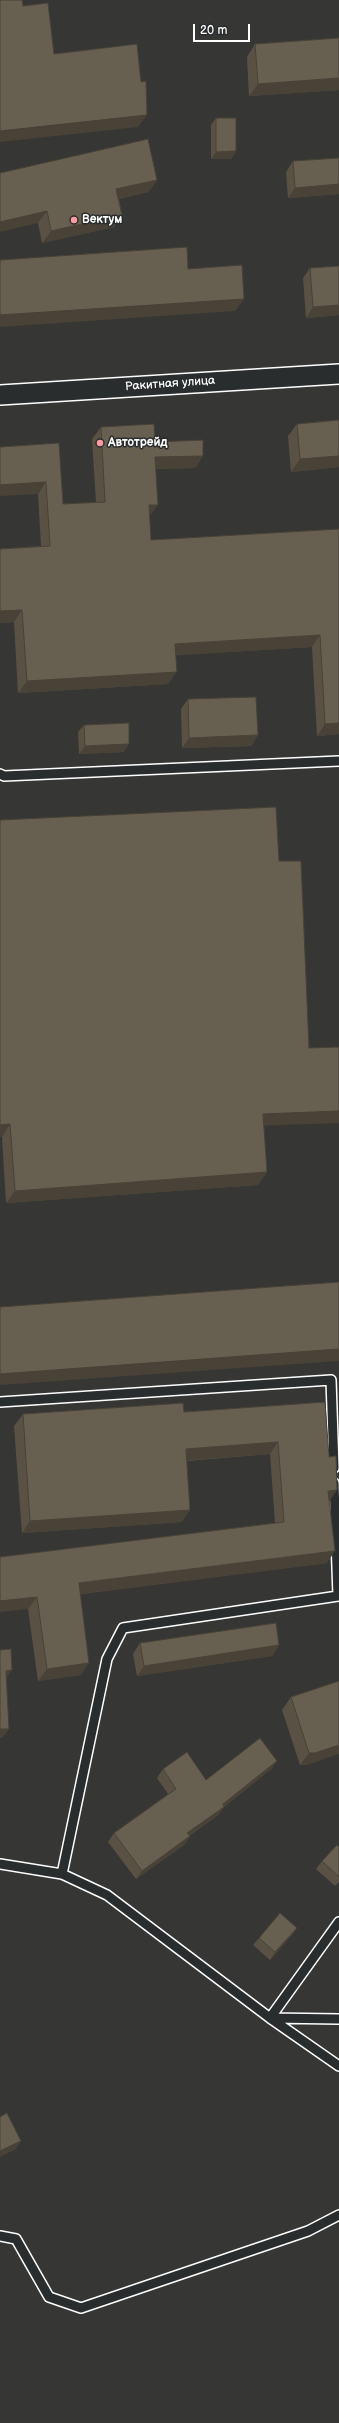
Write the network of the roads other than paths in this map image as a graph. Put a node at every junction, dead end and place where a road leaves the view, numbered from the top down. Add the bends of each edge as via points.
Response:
1 (339, 374) edge
2 (0, 395) edge
3 (339, 761) edge
4 (0, 774) edge
5 (0, 1402) edge
6 (0, 1864) edge
7 (62, 1874) junction
8 (339, 1922) edge
9 (270, 2018) junction
10 (339, 2019) edge
11 (339, 2066) edge
12 (339, 2215) edge
13 (0, 2236) edge

1 - 2 street, Ракитная улица
3 - 4 lane
5 - 7 lane via 331,1380 338,1596 123,1628 107,1659
6 - 7 lane
7 - 9 lane via 107,1895
8 - 9 lane
9 - 10 lane
9 - 11 lane
12 - 13 lane via 308,2231 81,2308 50,2297 16,2239

